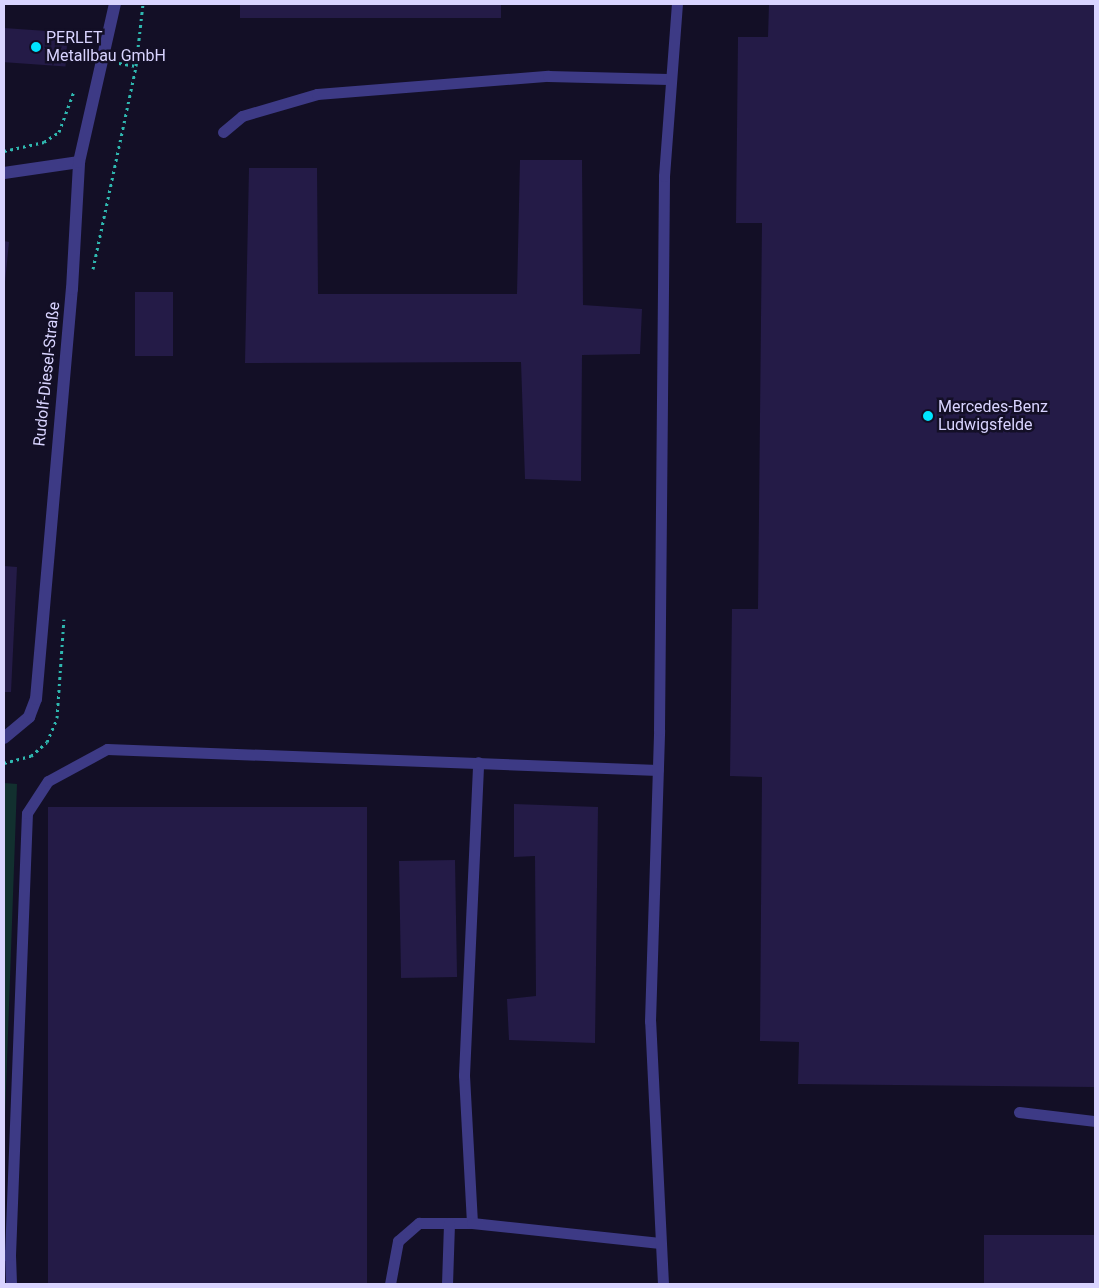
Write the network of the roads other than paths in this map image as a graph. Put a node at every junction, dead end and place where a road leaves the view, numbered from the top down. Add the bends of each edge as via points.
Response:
1 (115, 4) edge
2 (677, 4) edge
3 (668, 79) junction
4 (223, 132) dead end
5 (79, 162) junction
6 (4, 173) edge
7 (4, 738) edge
8 (478, 762) junction
9 (658, 770) junction
10 (1019, 1112) dead end
11 (1095, 1121) edge
12 (449, 1223) junction
13 (472, 1223) junction
14 (660, 1243) junction
15 (7, 1255) edge
16 (11, 1284) edge
17 (390, 1284) edge
18 (447, 1284) edge
19 (663, 1284) edge

1 - 5 street, Rudolf-Diesel-Straße
2 - 3 lane
3 - 4 lane via 548,76 317,94 242,116
3 - 9 lane
5 - 6 street
5 - 7 street, Rudolf-Diesel-Straße via 72,289 36,699 29,717
8 - 9 lane
8 - 13 lane via 464,1075
8 - 15 lane via 107,749 48,781 27,813
9 - 14 lane via 650,1021
10 - 11 lane
12 - 13 lane
12 - 17 lane via 419,1223 398,1241
12 - 18 lane
13 - 14 lane
14 - 19 lane
15 - 16 lane

